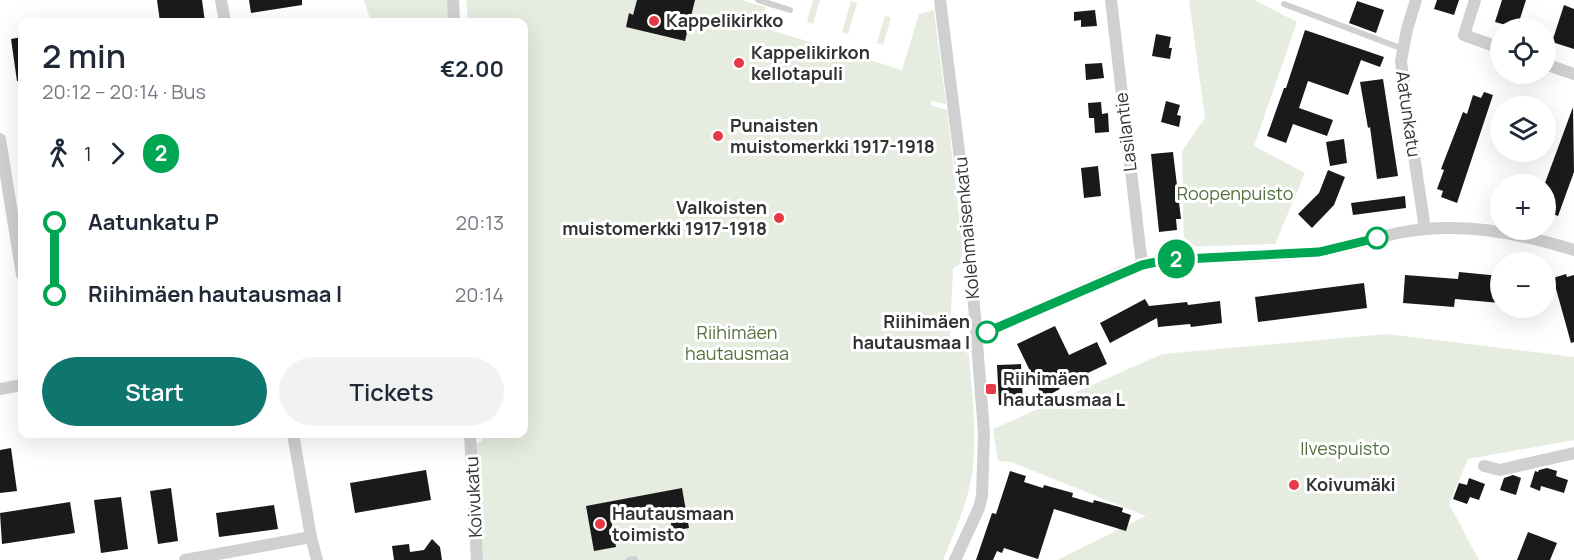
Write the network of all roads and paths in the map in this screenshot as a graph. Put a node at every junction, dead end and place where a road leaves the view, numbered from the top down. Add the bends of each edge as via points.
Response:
1 (221, 0) edge
2 (453, 0) edge
3 (758, 0) edge
4 (940, 0) edge
5 (1111, 0) edge
6 (1416, 0) edge
7 (1475, 0) edge
8 (1284, 4) dead end
9 (790, 10) dead end
10 (224, 18) edge
11 (454, 18) edge
12 (1490, 44) edge
13 (1403, 49) junction
14 (1556, 68) edge
15 (1574, 74) edge
16 (0, 139) edge
17 (1425, 229) junction
18 (18, 249) edge
19 (1574, 250) edge
20 (1142, 265) junction
21 (976, 333) junction
22 (18, 386) edge
23 (0, 389) edge
24 (294, 438) edge
25 (470, 438) edge
26 (1574, 453) edge
27 (1484, 466) dead end
28 (311, 537) junction
29 (185, 560) edge
30 (317, 560) edge
31 (477, 560) edge
32 (956, 560) edge

1 - 10 street
2 - 11 street
3 - 9 lane
4 - 21 street, Kolehmaisenkatu via 967,215
5 - 20 street, Lasilantie
6 - 13 street, Aatunkatu
7 - 12 street via 1464,35
8 - 13 lane
13 - 17 street, Aatunkatu via 1403,85
14 - 15 street
16 - 18 street
17 - 19 street via 1478,229 1530,237
17 - 20 street via 1319,252 1166,260
20 - 21 street
21 - 32 street, Kolehmaisenkatu via 984,484 979,508
22 - 23 street
24 - 28 street
25 - 31 street, Koivukatu
26 - 27 street via 1500,470
28 - 29 street
28 - 30 street

